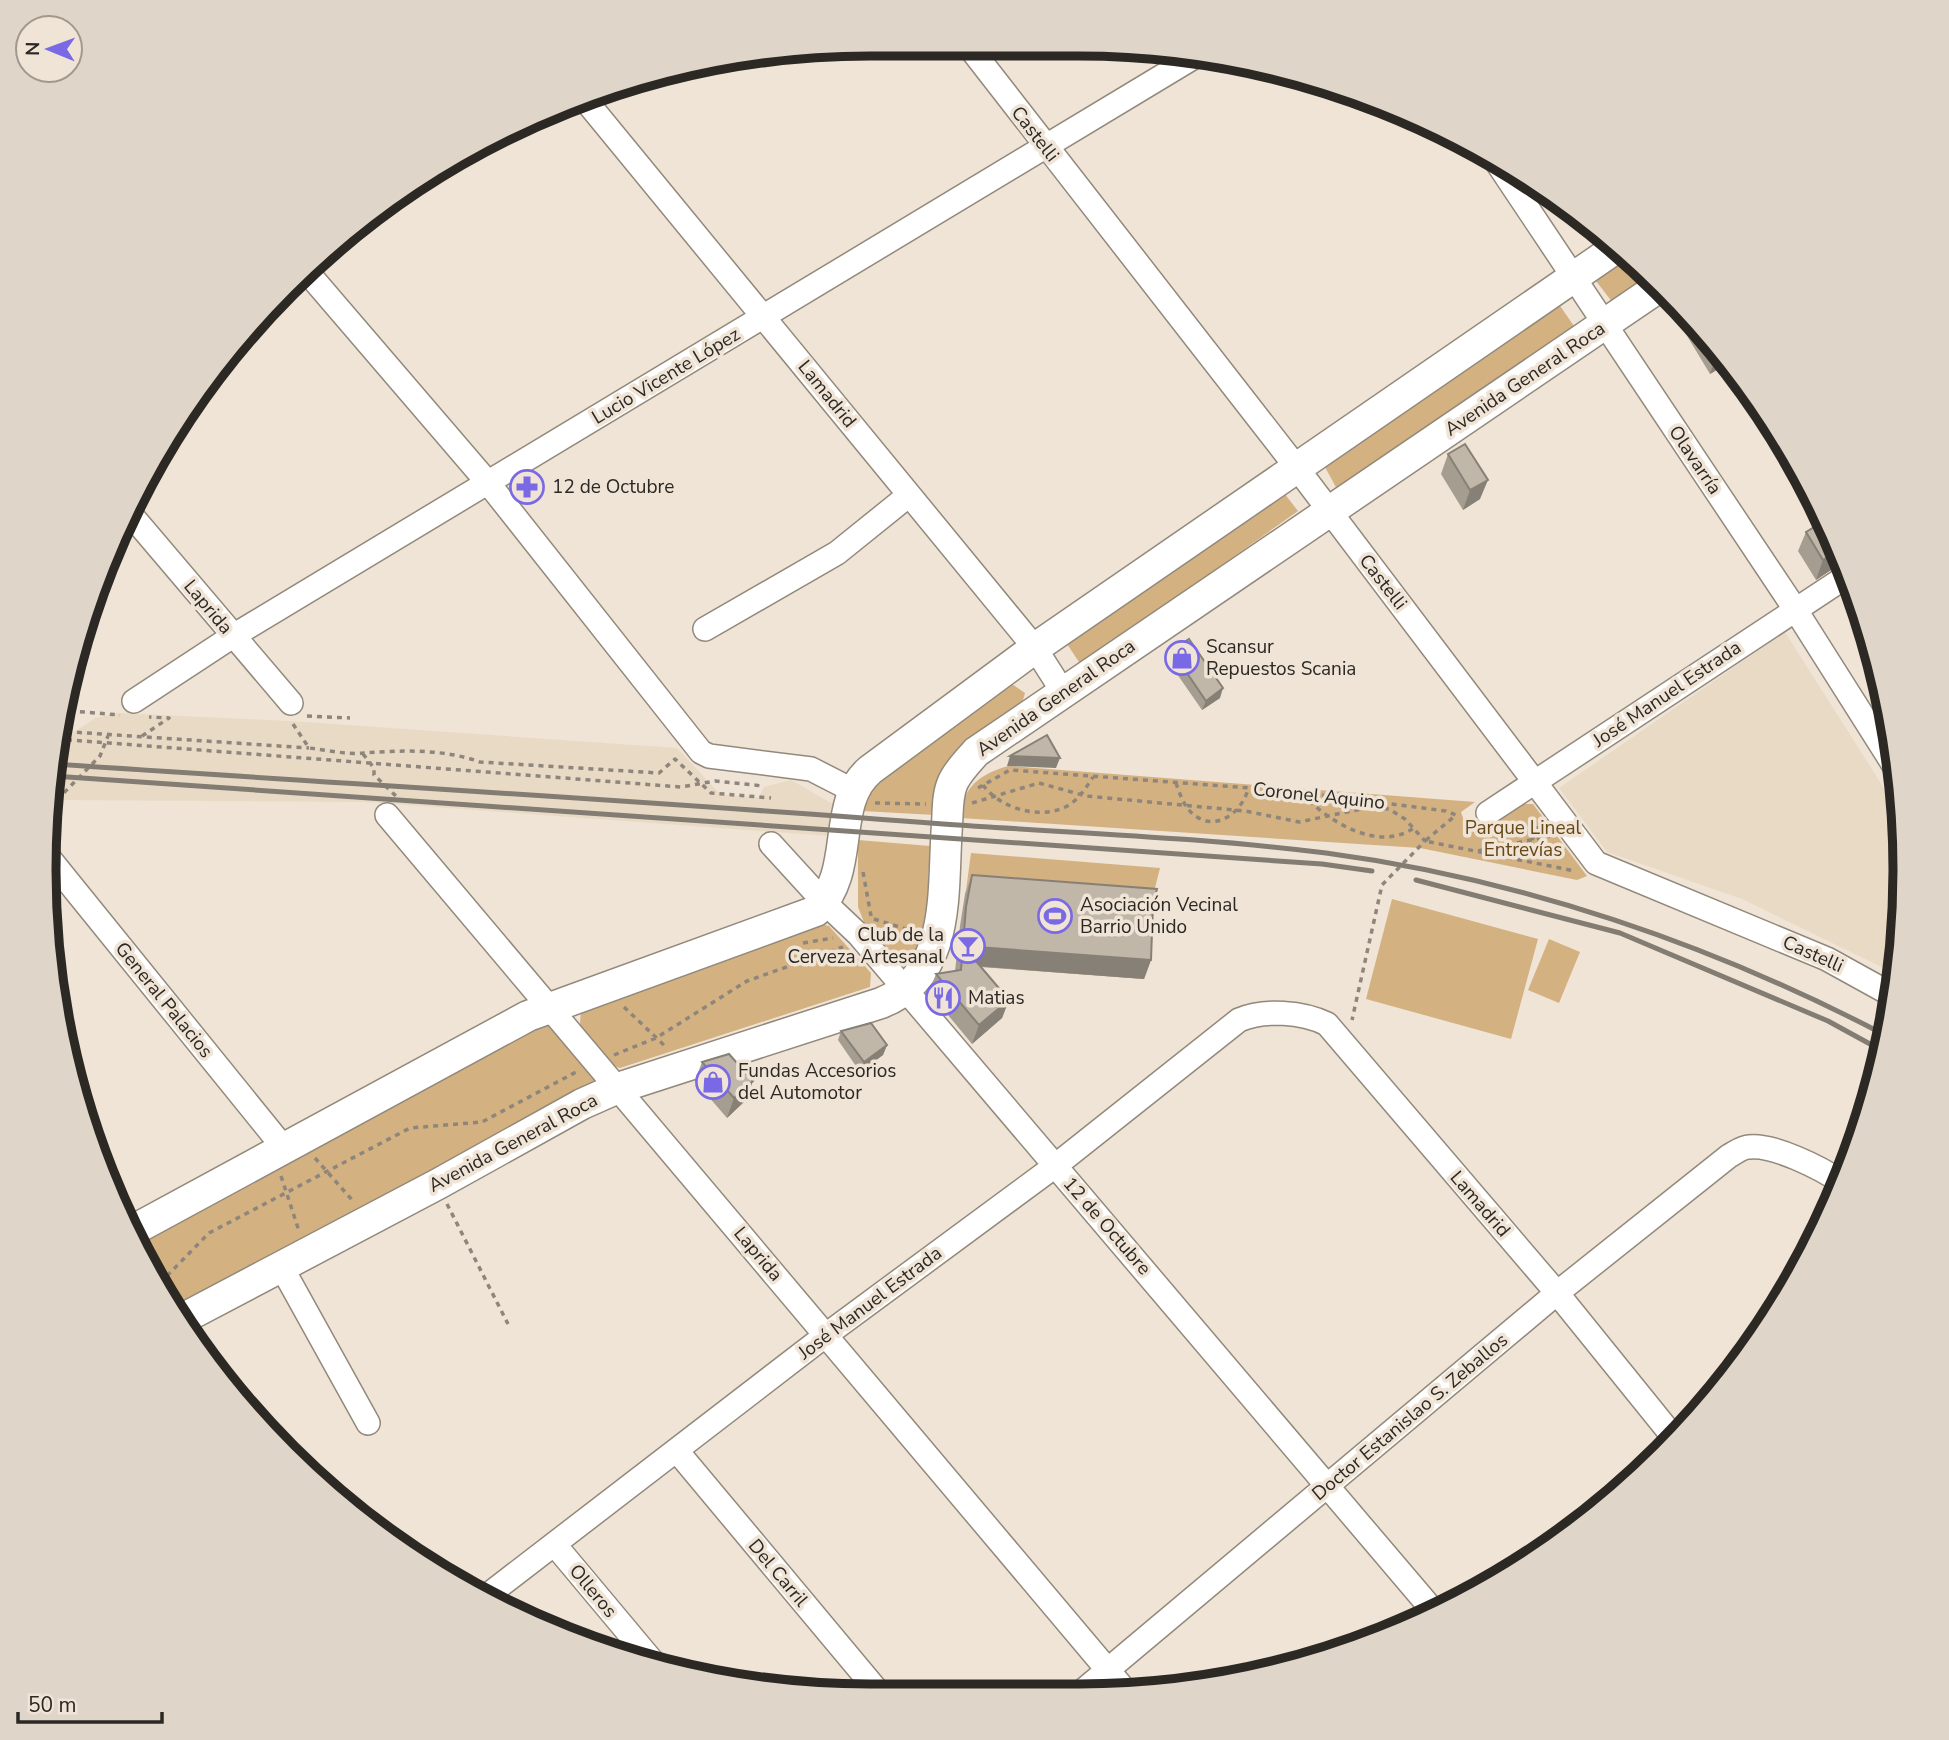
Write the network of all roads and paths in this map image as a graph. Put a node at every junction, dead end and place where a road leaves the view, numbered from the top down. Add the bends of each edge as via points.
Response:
1 (976, 56) edge
2 (1184, 63) edge
3 (590, 106) edge
4 (1046, 148) junction
5 (1508, 179) edge
6 (1609, 253) edge
7 (312, 278) edge
8 (1572, 278) junction
9 (1653, 292) edge
10 (764, 316) junction
11 (1605, 325) junction
12 (1297, 468) junction
13 (488, 484) junction
14 (909, 495) junction
15 (1329, 513) junction
16 (135, 520) edge
17 (1840, 581) edge
18 (1795, 609) junction
19 (705, 629) dead end
20 (233, 636) junction
21 (1035, 648) junction
22 (1063, 692) junction
23 (134, 701) dead end
24 (293, 712) junction
25 (350, 718) dead end
26 (68, 732) edge
27 (108, 736) junction
28 (309, 748) junction
29 (1883, 749) edge
30 (363, 754) junction
31 (1093, 777) junction
32 (1537, 780) junction
33 (1176, 783) junction
34 (983, 785) junction
35 (1248, 788) junction
36 (852, 790) junction
37 (971, 792) dead end
38 (1300, 792) junction
39 (60, 793) edge
40 (771, 798) dead end
41 (394, 807) joint
42 (1488, 813) dead end
43 (1414, 828) dead end
44 (1572, 831) junction
45 (1425, 841) junction
46 (771, 844) dead end
47 (1476, 852) junction
48 (1596, 863) junction
49 (56, 865) edge
50 (824, 902) junction
51 (797, 942) dead end
52 (845, 946) junction
53 (850, 958) dead end
54 (1884, 990) edge
55 (905, 991) junction
56 (637, 1003) dead end
57 (551, 1006) junction
58 (624, 1007) junction
59 (612, 1012) dead end
60 (1260, 1014) joint
61 (656, 1038) junction
62 (1342, 1042) junction
63 (657, 1053) dead end
64 (600, 1059) junction
65 (571, 1060) dead end
66 (620, 1076) junction
67 (539, 1100) dead end
68 (304, 1154) junction
69 (1055, 1166) junction
70 (326, 1172) junction
71 (1833, 1177) edge
72 (438, 1184) junction
73 (287, 1192) junction
74 (365, 1195) dead end
75 (353, 1201) junction
76 (342, 1207) dead end
77 (310, 1225) dead end
78 (139, 1228) edge
79 (299, 1231) junction
80 (288, 1237) dead end
81 (281, 1266) junction
82 (165, 1278) edge
83 (1557, 1293) junction
84 (189, 1315) edge
85 (508, 1324) dead end
86 (827, 1335) junction
87 (368, 1423) dead end
88 (1669, 1431) edge
89 (677, 1451) junction
90 (1328, 1485) junction
91 (555, 1545) junction
92 (493, 1591) edge
93 (1428, 1605) edge
94 (644, 1652) edge
95 (1108, 1671) junction
96 (1093, 1683) edge
97 (1118, 1683) edge
98 (871, 1684) edge

1 - 4 street, Castelli
2 - 4 street, Lucio Vicente López
3 - 10 street, Lamadrid
4 - 10 street, Lucio Vicente López
4 - 12 street, Castelli
5 - 8 street, Olavarría
6 - 8 main road
7 - 13 street
8 - 11 street, Olavarría
8 - 12 main road
9 - 11 main road, Avenida General Roca
10 - 13 street, Lucio Vicente López
10 - 14 street, Lamadrid
11 - 15 main road, Avenida General Roca
11 - 18 street, Olavarría
12 - 15 street, Castelli
12 - 21 main road
13 - 20 street, Lucio Vicente López
13 - 36 street via 701,752 709,757 811,769
14 - 19 street via 837,553
14 - 21 street, Lamadrid
15 - 22 main road, Avenida General Roca
15 - 32 street, Castelli
16 - 20 street, Laprida
17 - 18 street, José Manuel Estrada
18 - 29 street, Olavarría
18 - 32 street, José Manuel Estrada
20 - 23 street, Lucio Vicente López
20 - 24 street, Laprida
21 - 22 street, Lamadrid
21 - 36 main road via 870,770
22 - 55 main road, Avenida General Roca via 976,752 952,783 938,938 930,960
24 - 25 path
24 - 28 path
26 - 27 path
27 - 28 path
27 - 39 path via 100,756
28 - 30 path
30 - 40 path via 382,750 462,755 480,762 659,773 675,759 711,793
30 - 41 path
31 - 33 path, Coronel Aquino
31 - 34 path, Coronel Aquino via 1010,770
31 - 34 path via 1073,802 1048,811 1012,807
32 - 42 street, José Manuel Estrada
32 - 44 street, Castelli
33 - 35 path, Coronel Aquino
33 - 35 path via 1189,810 1209,822 1238,810
34 - 37 path, Coronel Aquino
35 - 38 path, Coronel Aquino
36 - 50 main road via 842,861
38 - 43 path via 1318,811 1367,834 1385,837
38 - 45 path, Coronel Aquino via 1456,815
41 - 57 street, Laprida
44 - 47 path
44 - 48 street, Castelli
45 - 47 path
45 - 62 path via 1382,885 1348,1036
46 - 50 street, 12 de Octubre
47 - 48 path via 1577,872
48 - 54 street, Castelli via 1826,959
49 - 68 street, General Palacios
50 - 55 street, 12 de Octubre via 859,935
50 - 57 main road via 806,916
51 - 52 path via 834,937
52 - 53 path
52 - 61 path via 747,981
55 - 66 main road, Avenida General Roca via 881,1003
55 - 69 street, 12 de Octubre
56 - 58 path
57 - 64 street, Laprida
57 - 68 main road
58 - 59 path
58 - 61 path
60 - 62 street, Lamadrid via 1308,1016 1327,1024
60 - 69 street, José Manuel Estrada via 1238,1020
61 - 63 path via 668,1049
61 - 64 path
62 - 83 street, Lamadrid
64 - 65 path
64 - 66 street, Laprida
64 - 66 path
64 - 67 path via 583,1075
64 - 70 path via 482,1122 410,1128
66 - 72 main road, Avenida General Roca via 582,1104
66 - 86 street, Laprida
68 - 70 path
68 - 73 path via 279,1172
68 - 78 main road
69 - 86 street, José Manuel Estrada
69 - 90 street, 12 de Octubre
70 - 73 path
70 - 75 path
71 - 83 street, Doctor Estanislao S. Zeballos via 1762,1147 1746,1146
72 - 81 main road, Avenida General Roca
72 - 85 path
73 - 79 path
73 - 82 path via 209,1233
74 - 75 path
75 - 76 path
77 - 79 path
79 - 80 path
81 - 84 main road, Avenida General Roca
81 - 87 street
83 - 88 street, Lamadrid
83 - 90 street, Doctor Estanislao S. Zeballos
86 - 89 street, José Manuel Estrada
86 - 95 street, Laprida
89 - 91 street, José Manuel Estrada
89 - 98 street, Del Carril
90 - 93 street, 12 de Octubre
90 - 95 street, Doctor Estanislao S. Zeballos
91 - 92 street, José Manuel Estrada
91 - 94 street, Olleros
95 - 96 street, Doctor Estanislao S. Zeballos
95 - 97 street, Laprida

